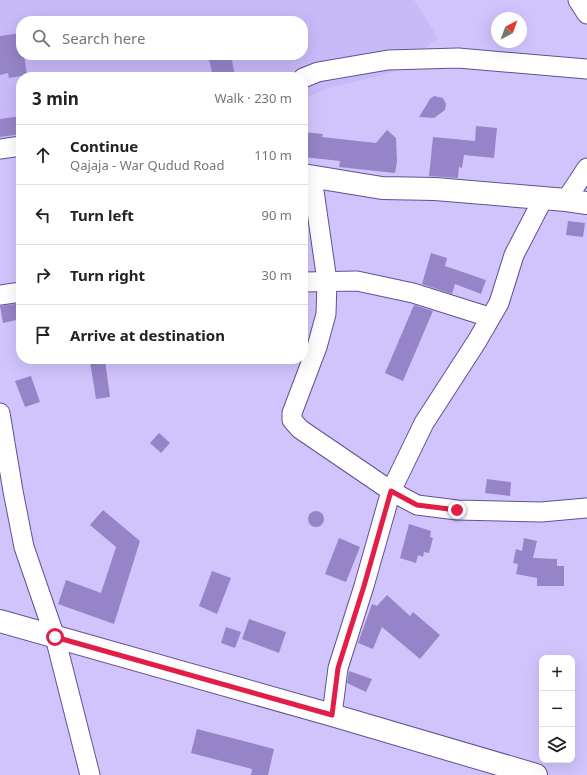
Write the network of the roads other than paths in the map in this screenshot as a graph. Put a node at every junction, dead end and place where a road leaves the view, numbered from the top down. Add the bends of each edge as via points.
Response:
1 (578, 0) edge
2 (587, 14) edge
3 (587, 69) edge
4 (308, 76) edge
5 (16, 147) edge
6 (0, 149) edge
7 (587, 168) edge
8 (308, 176) edge
9 (543, 199) junction
10 (577, 201) edge
11 (327, 281) junction
12 (308, 282) edge
13 (16, 293) edge
14 (0, 295) edge
15 (490, 317) junction
16 (0, 413) edge
17 (391, 491) junction
18 (587, 508) edge
19 (0, 621) edge
20 (55, 637) junction
21 (332, 715) junction
22 (90, 775) edge
23 (536, 775) edge

1 - 2 street
3 - 4 street via 458,58 388,60
5 - 6 street
7 - 10 street
8 - 9 street via 382,188 435,189
8 - 11 street
9 - 10 street
9 - 15 street via 514,255 499,303
11 - 12 street
11 - 15 street via 357,281 413,293
11 - 17 street via 326,314 317,347 292,413 292,420 300,429
13 - 14 street
15 - 17 street via 424,423
16 - 20 street via 24,548
17 - 18 street via 417,505 457,510 541,512
17 - 21 street via 338,668
19 - 20 street
20 - 21 street
20 - 22 street
21 - 23 street

